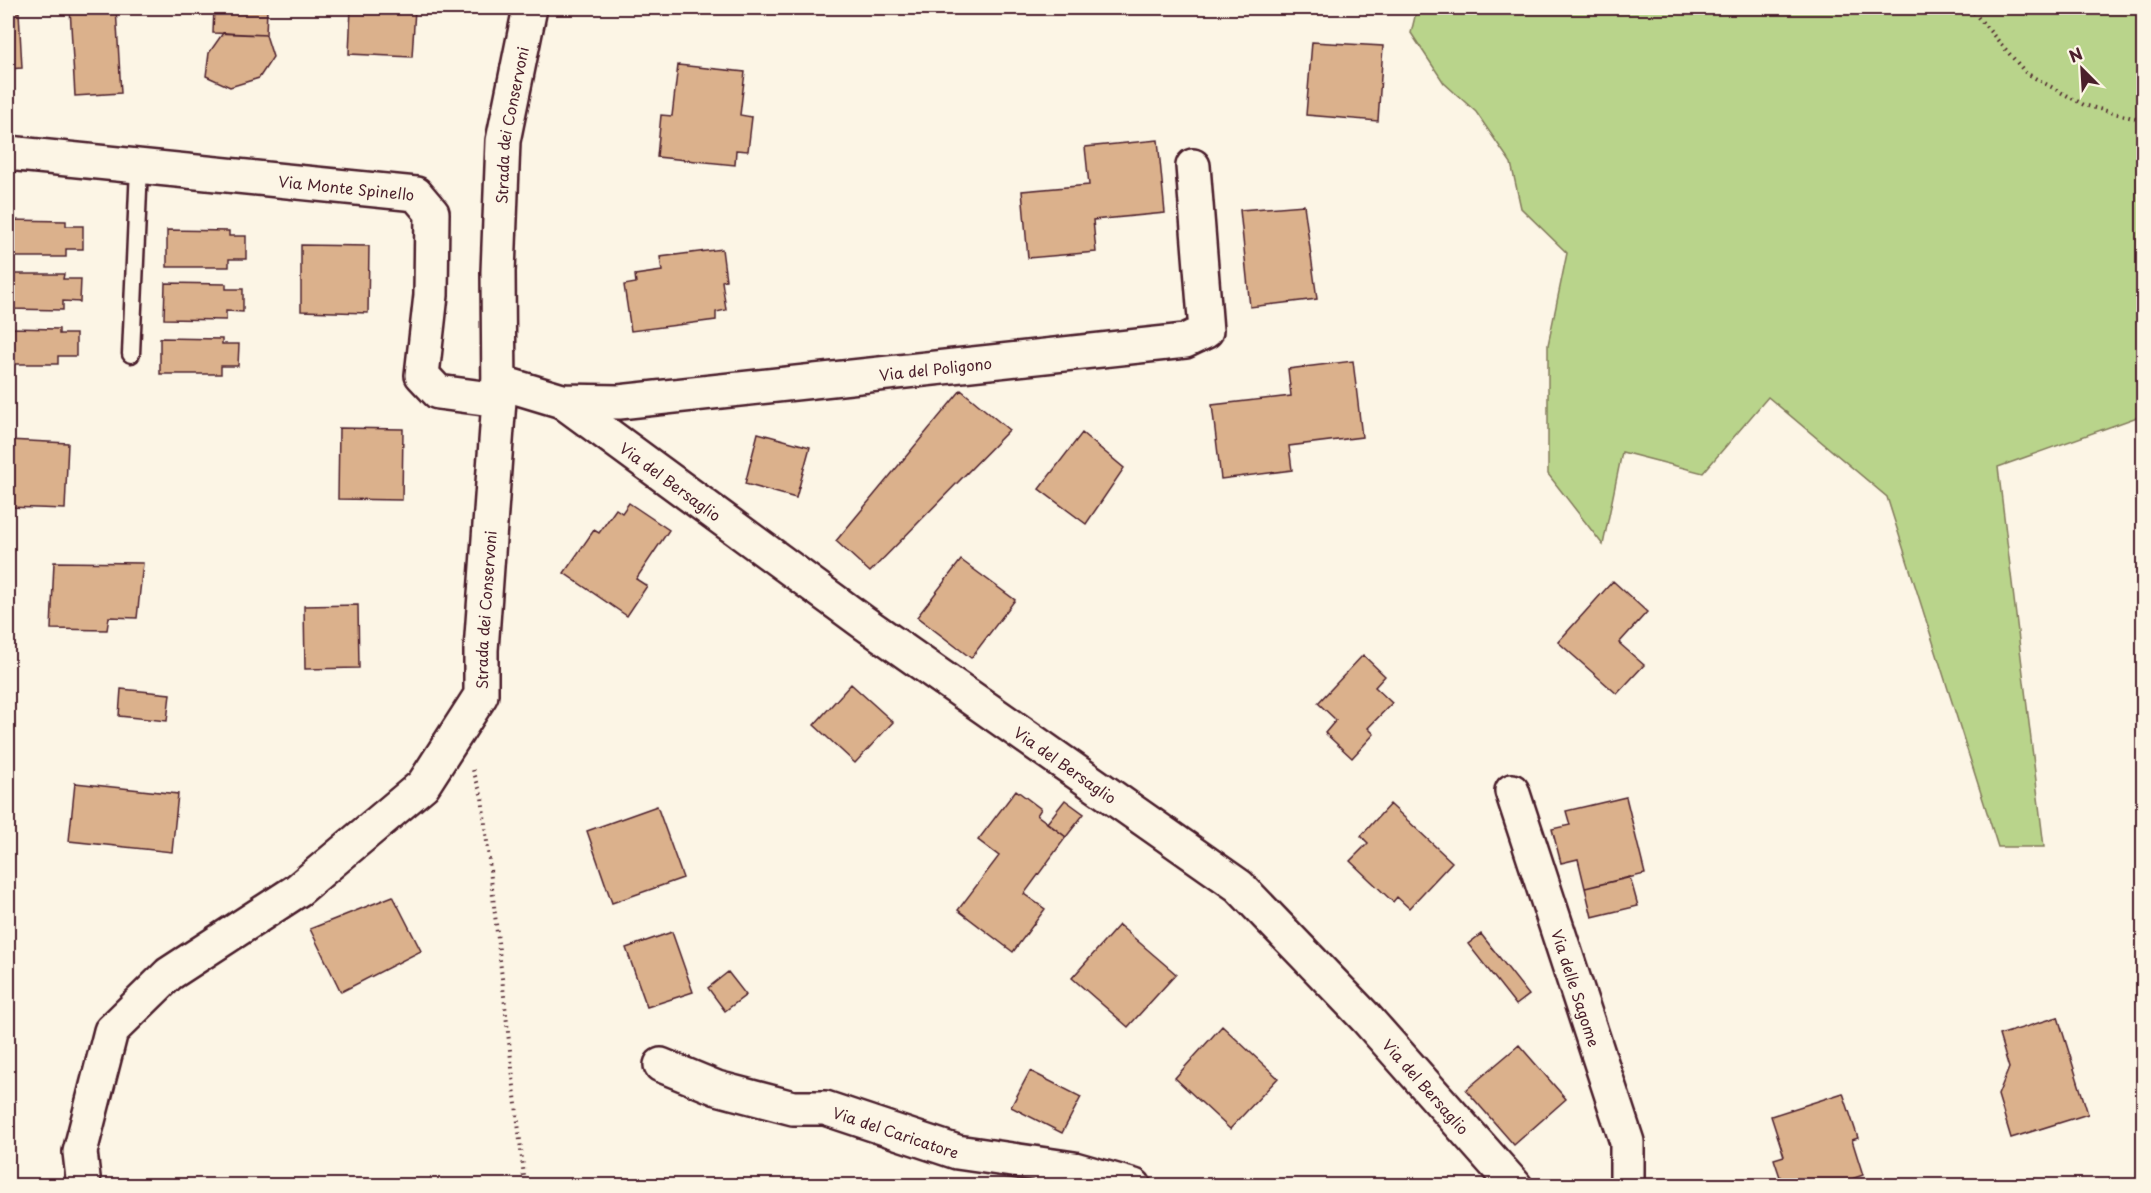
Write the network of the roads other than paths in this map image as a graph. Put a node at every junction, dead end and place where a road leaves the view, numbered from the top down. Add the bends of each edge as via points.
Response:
1 (530, 8) edge
2 (8, 153) edge
3 (1193, 166) dead end
4 (139, 167) junction
5 (131, 354) dead end
6 (499, 391) junction
7 (562, 401) junction
8 (1512, 791) dead end
9 (661, 1065) dead end
10 (84, 1185) edge
11 (1134, 1185) edge
12 (1515, 1185) edge
13 (1627, 1185) edge

1 - 6 street, Strada dei Conservoni via 503,141
2 - 4 street, Via Monte Spinello
3 - 7 street, Via del Poligono via 1206,331 1185,341 619,402
4 - 5 lane
4 - 6 street, Via Monte Spinello via 416,194 432,213 431,295 422,375 438,393
6 - 7 street, Via del Poligono
6 - 10 street, Strada dei Conservoni via 481,695 423,784 298,890 170,974 111,1031 80,1152
7 - 12 street, Via del Bersaglio via 863,622 1239,886 1366,1018
8 - 13 street, Via delle Sagome via 1627,1142
9 - 11 street, Via del Caricatore via 717,1088 793,1108 825,1108 957,1152 1074,1169

